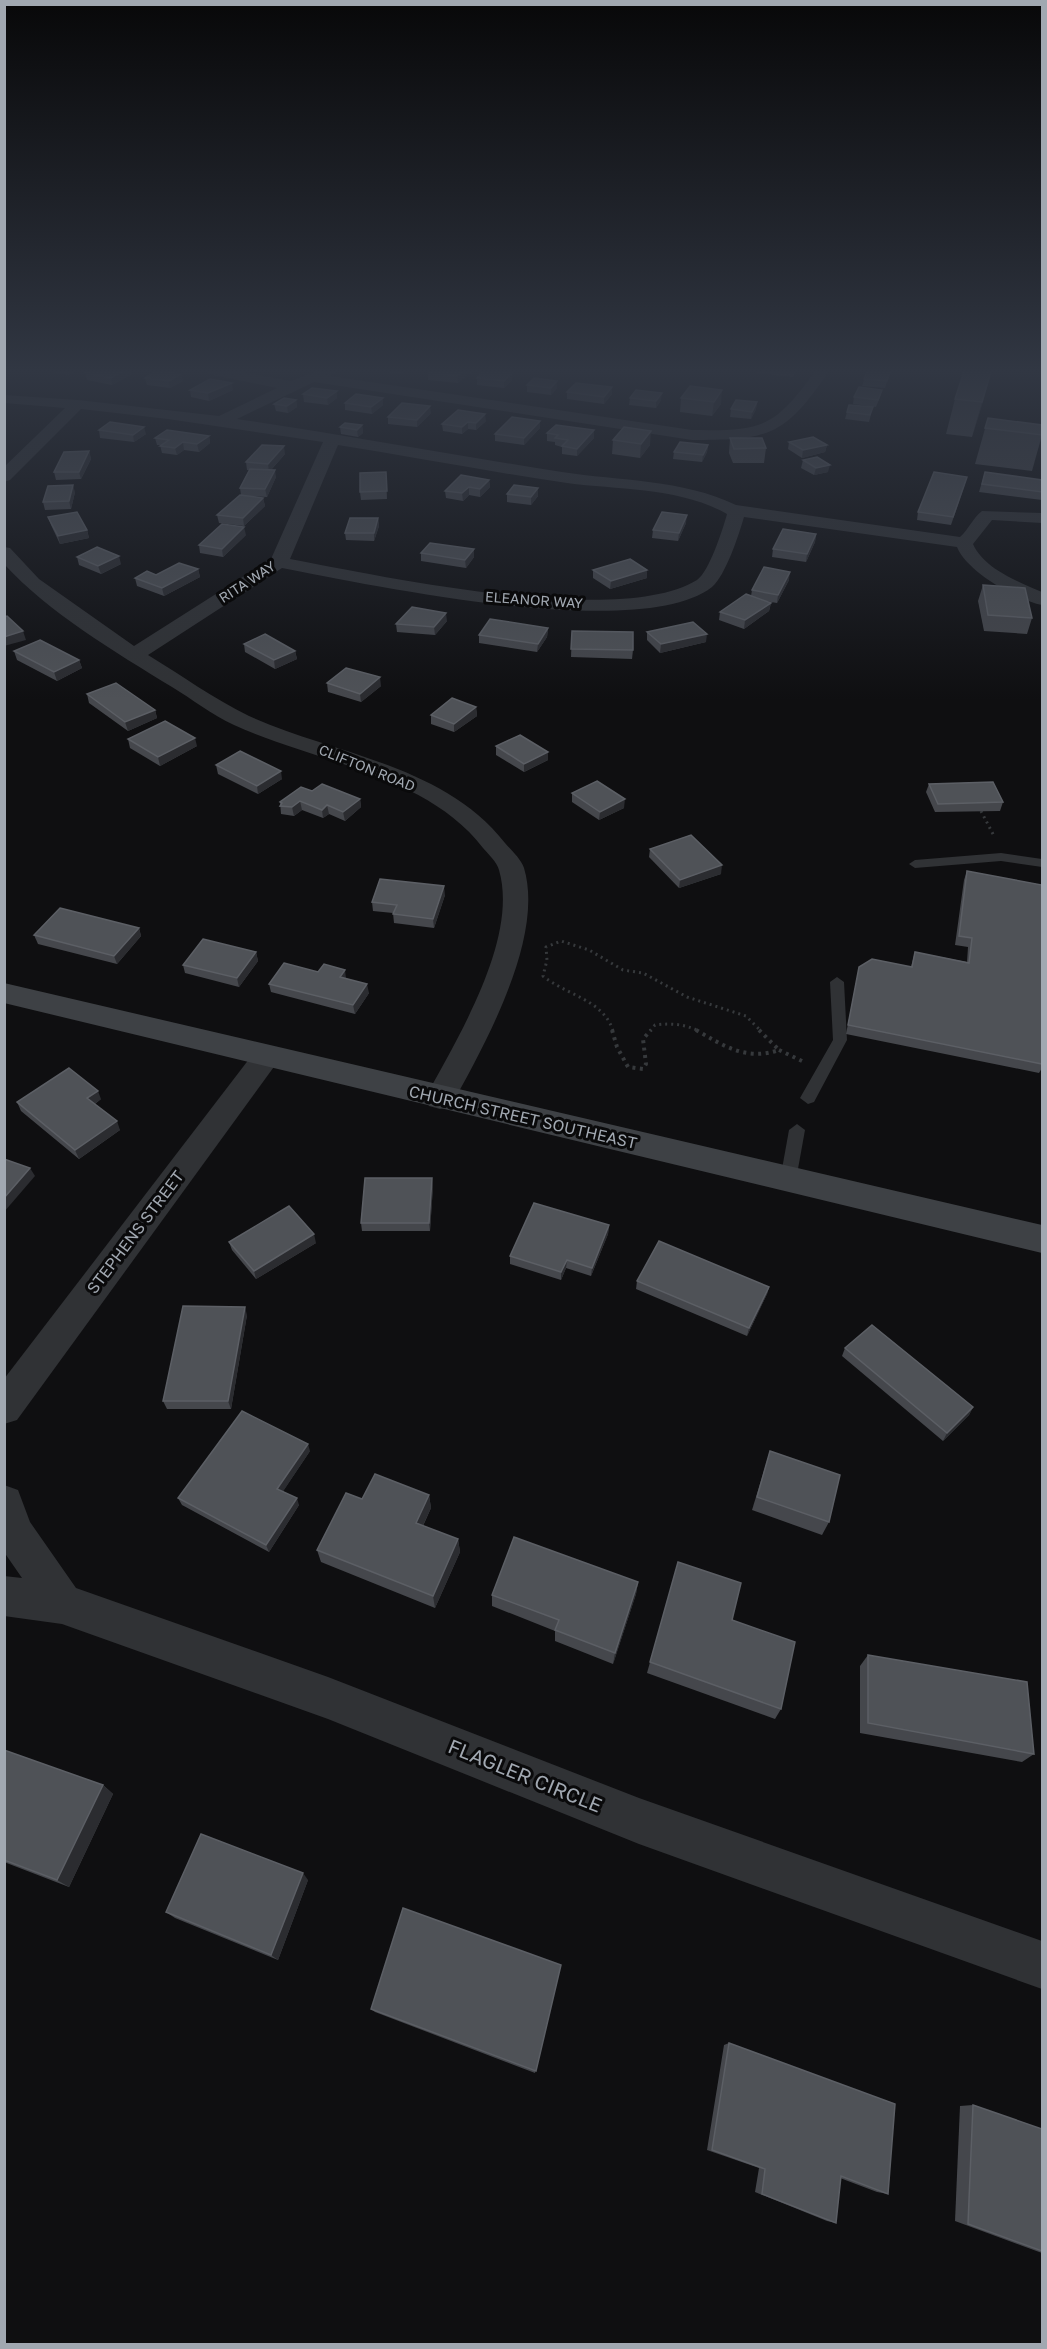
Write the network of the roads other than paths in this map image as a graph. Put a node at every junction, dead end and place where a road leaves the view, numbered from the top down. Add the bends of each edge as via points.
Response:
1 (314, 481) edge
2 (587, 481) edge
3 (732, 510) junction
4 (1042, 518) edge
5 (964, 543) junction
6 (4, 552) edge
7 (279, 562) junction
8 (1042, 599) edge
9 (134, 655) junction
10 (1042, 863) edge
11 (915, 864) dead end
12 (837, 982) dead end
13 (4, 993) edge
14 (266, 1057) junction
15 (440, 1098) junction
16 (808, 1098) dead end
17 (797, 1131) dead end
18 (788, 1180) junction
19 (1042, 1239) edge
20 (4, 1408) edge
21 (4, 1503) edge
22 (4, 1596) edge
23 (62, 1604) junction
24 (1042, 1965) edge

1 - 7 street, RITA WAY
2 - 3 street via 679,493
3 - 5 street
3 - 7 street, ELEANOR WAY via 736,513 734,526 706,582 671,599 633,605 501,600
4 - 5 street via 988,514
5 - 8 street via 965,549 989,571
6 - 9 street, CLIFTON ROAD via 32,583
7 - 9 street, RITA WAY
9 - 15 street, CLIFTON ROAD via 241,720 386,772 452,804 487,836 511,867 514,922 498,982
10 - 11 lane via 1001,857
12 - 16 lane via 840,1040
13 - 14 street, CHURCH STREET SOUTHEAST
14 - 15 street, CHURCH STREET SOUTHEAST
14 - 20 street, STEPHENS STREET
15 - 18 street, CHURCH STREET SOUTHEAST
17 - 18 lane
18 - 19 street, CHURCH STREET SOUTHEAST
21 - 23 street via 15,1533
22 - 23 street, FLAGLER CIRCLE
23 - 24 street, FLAGLER CIRCLE via 328,1698 639,1821

